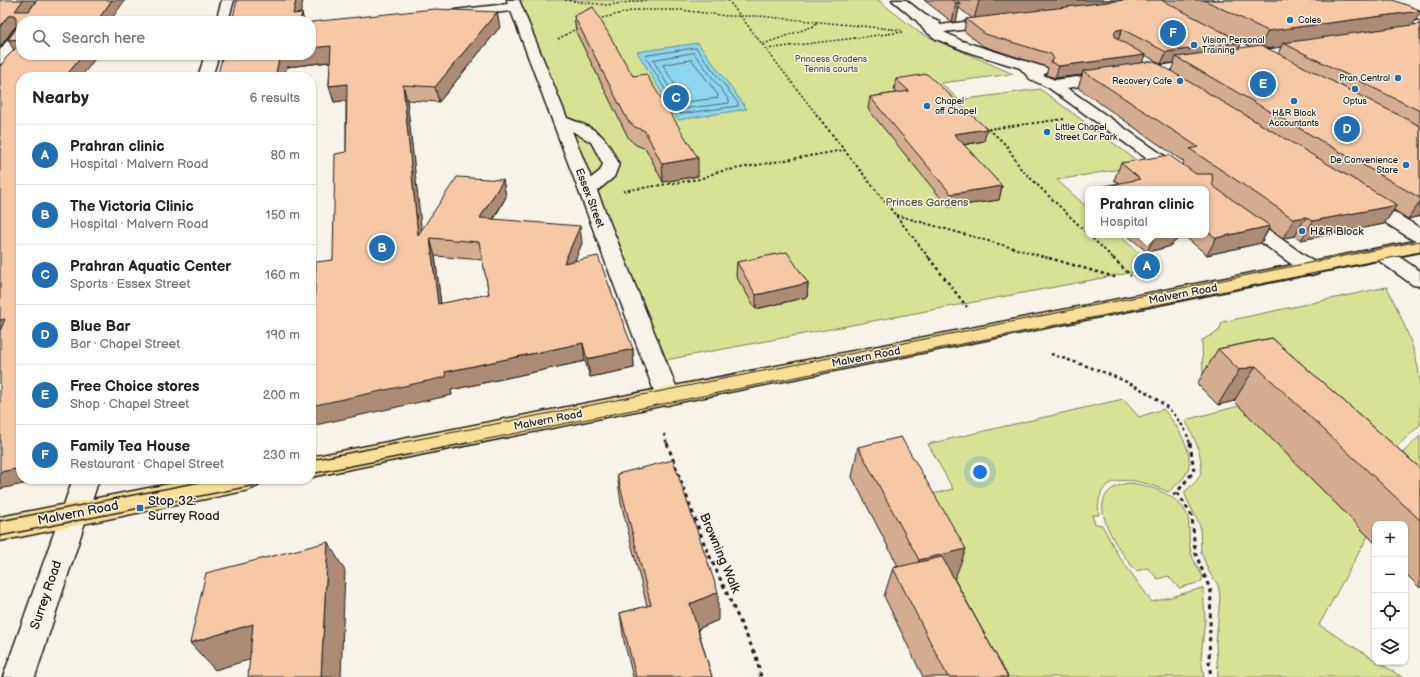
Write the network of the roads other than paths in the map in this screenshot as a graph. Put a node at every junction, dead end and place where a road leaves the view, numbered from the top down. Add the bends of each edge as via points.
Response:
1 (228, 0) edge
2 (898, 0) edge
3 (1351, 0) edge
4 (514, 4) edge
5 (223, 16) edge
6 (436, 16) edge
7 (959, 16) edge
8 (1009, 20) edge
9 (971, 25) junction
10 (1420, 26) edge
11 (938, 30) junction
12 (1420, 34) edge
13 (1405, 35) edge
14 (16, 38) edge
15 (0, 60) edge
16 (210, 60) edge
17 (1219, 62) edge
18 (1150, 67) junction
19 (207, 72) edge
20 (1054, 85) junction
21 (1174, 86) edge
22 (560, 122) junction
23 (1196, 186) edge
24 (587, 190) junction
25 (1347, 192) edge
26 (1230, 211) edge
27 (1420, 236) edge
28 (1420, 246) edge
29 (1382, 254) junction
30 (1311, 268) junction
31 (1420, 280) edge
32 (668, 396) junction
33 (316, 466) edge
34 (84, 484) edge
35 (224, 484) edge
36 (74, 514) junction
37 (0, 529) edge
38 (18, 677) edge

1 - 5 street
2 - 11 street via 921,18 923,23
3 - 10 street
4 - 6 street
4 - 22 street, Essex Street
7 - 9 street
8 - 9 street
9 - 11 street
11 - 20 street via 949,40 1027,67 1029,72
12 - 13 street
14 - 15 street
16 - 19 street
17 - 18 street
18 - 20 street
18 - 21 street
20 - 23 street
22 - 24 street, Essex Street
22 - 24 street via 591,133 600,140 611,164 608,172
24 - 32 street, Essex Street
25 - 27 street
26 - 30 street
28 - 29 main road, Malvern Road
29 - 30 main road, Malvern Road
29 - 31 street
30 - 32 main road, Malvern Road
32 - 33 main road, Malvern Road
34 - 36 street, Surrey Road
35 - 36 main road, Malvern Road
36 - 37 main road, Malvern Road
36 - 38 street, Surrey Road

